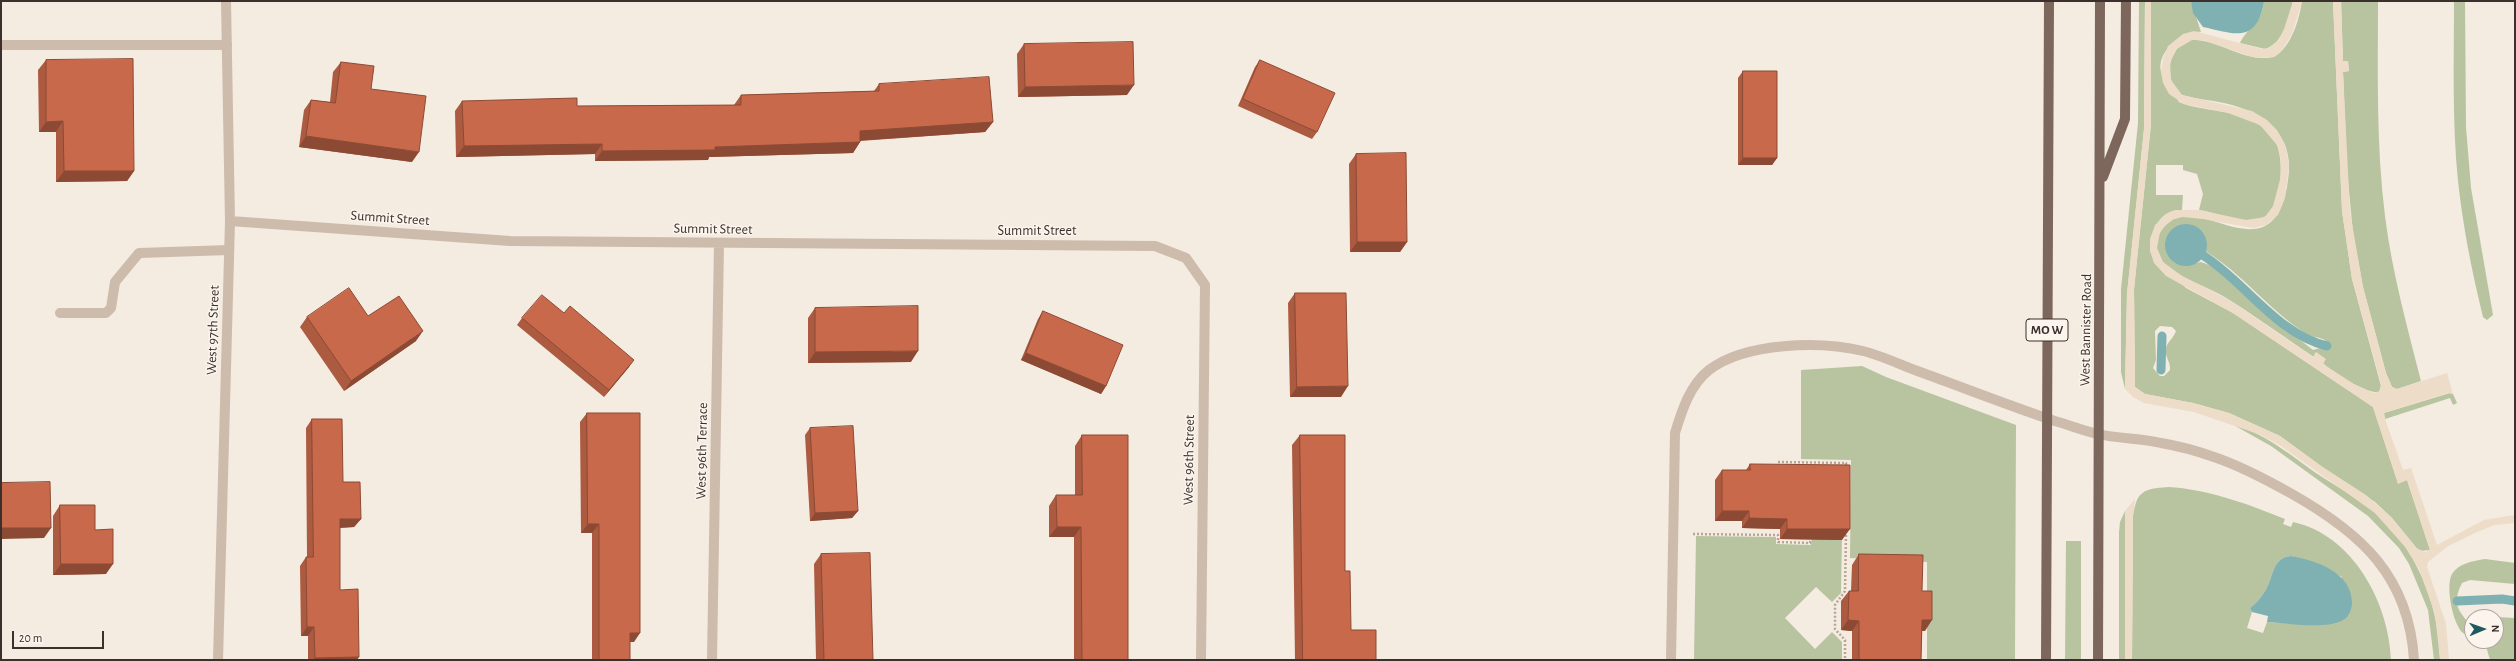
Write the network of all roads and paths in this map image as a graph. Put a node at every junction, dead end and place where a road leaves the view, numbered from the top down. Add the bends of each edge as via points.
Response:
1 (226, 1) edge
2 (2050, 1) edge
3 (2100, 1) edge
4 (2126, 1) edge
5 (1, 45) edge
6 (227, 45) junction
7 (2101, 182) junction
8 (230, 221) junction
9 (719, 243) junction
10 (229, 250) junction
11 (1191, 266) joint
12 (60, 313) dead end
13 (2047, 418) junction
14 (2099, 434) junction
15 (1778, 462) dead end
16 (1846, 471) edge
17 (1846, 526) edge
18 (1811, 533) edge
19 (1839, 533) edge
20 (1846, 533) junction
21 (1693, 534) dead end
22 (218, 660) edge
23 (712, 660) edge
24 (1201, 660) edge
25 (1672, 660) edge
26 (1845, 660) edge
27 (2046, 660) edge
28 (2098, 660) edge
29 (2414, 660) edge

1 - 6 street, West 97th Street
2 - 13 main road, MO W
3 - 7 main road, West Bannister Road
4 - 7 main road via 2125,119
5 - 6 street
6 - 8 street, West 97th Street
7 - 14 main road, West Bannister Road
8 - 9 street, Summit Street via 510,240
8 - 10 street, West 97th Street
9 - 11 street, Summit Street via 1155,246 1186,258
9 - 23 street, West 96th Terrace
10 - 12 street via 139,253 115,282 111,308 106,313
10 - 22 street, West 97th Street
11 - 24 street, West 96th Street via 1205,285
13 - 14 street
13 - 25 street via 1865,352 1832,345 1758,350 1725,360 1709,370 1698,381 1686,401 1675,432
13 - 27 main road, MO W
14 - 28 main road, West Bannister Road
14 - 29 street via 2161,443 2214,457 2260,476 2341,525 2379,560 2400,596 2410,622
15 - 16 path via 1846,464
17 - 20 path
18 - 21 path via 1810,543 1778,542 1778,534
19 - 20 path
20 - 26 path via 1845,591 1835,605 1835,629 1845,640

